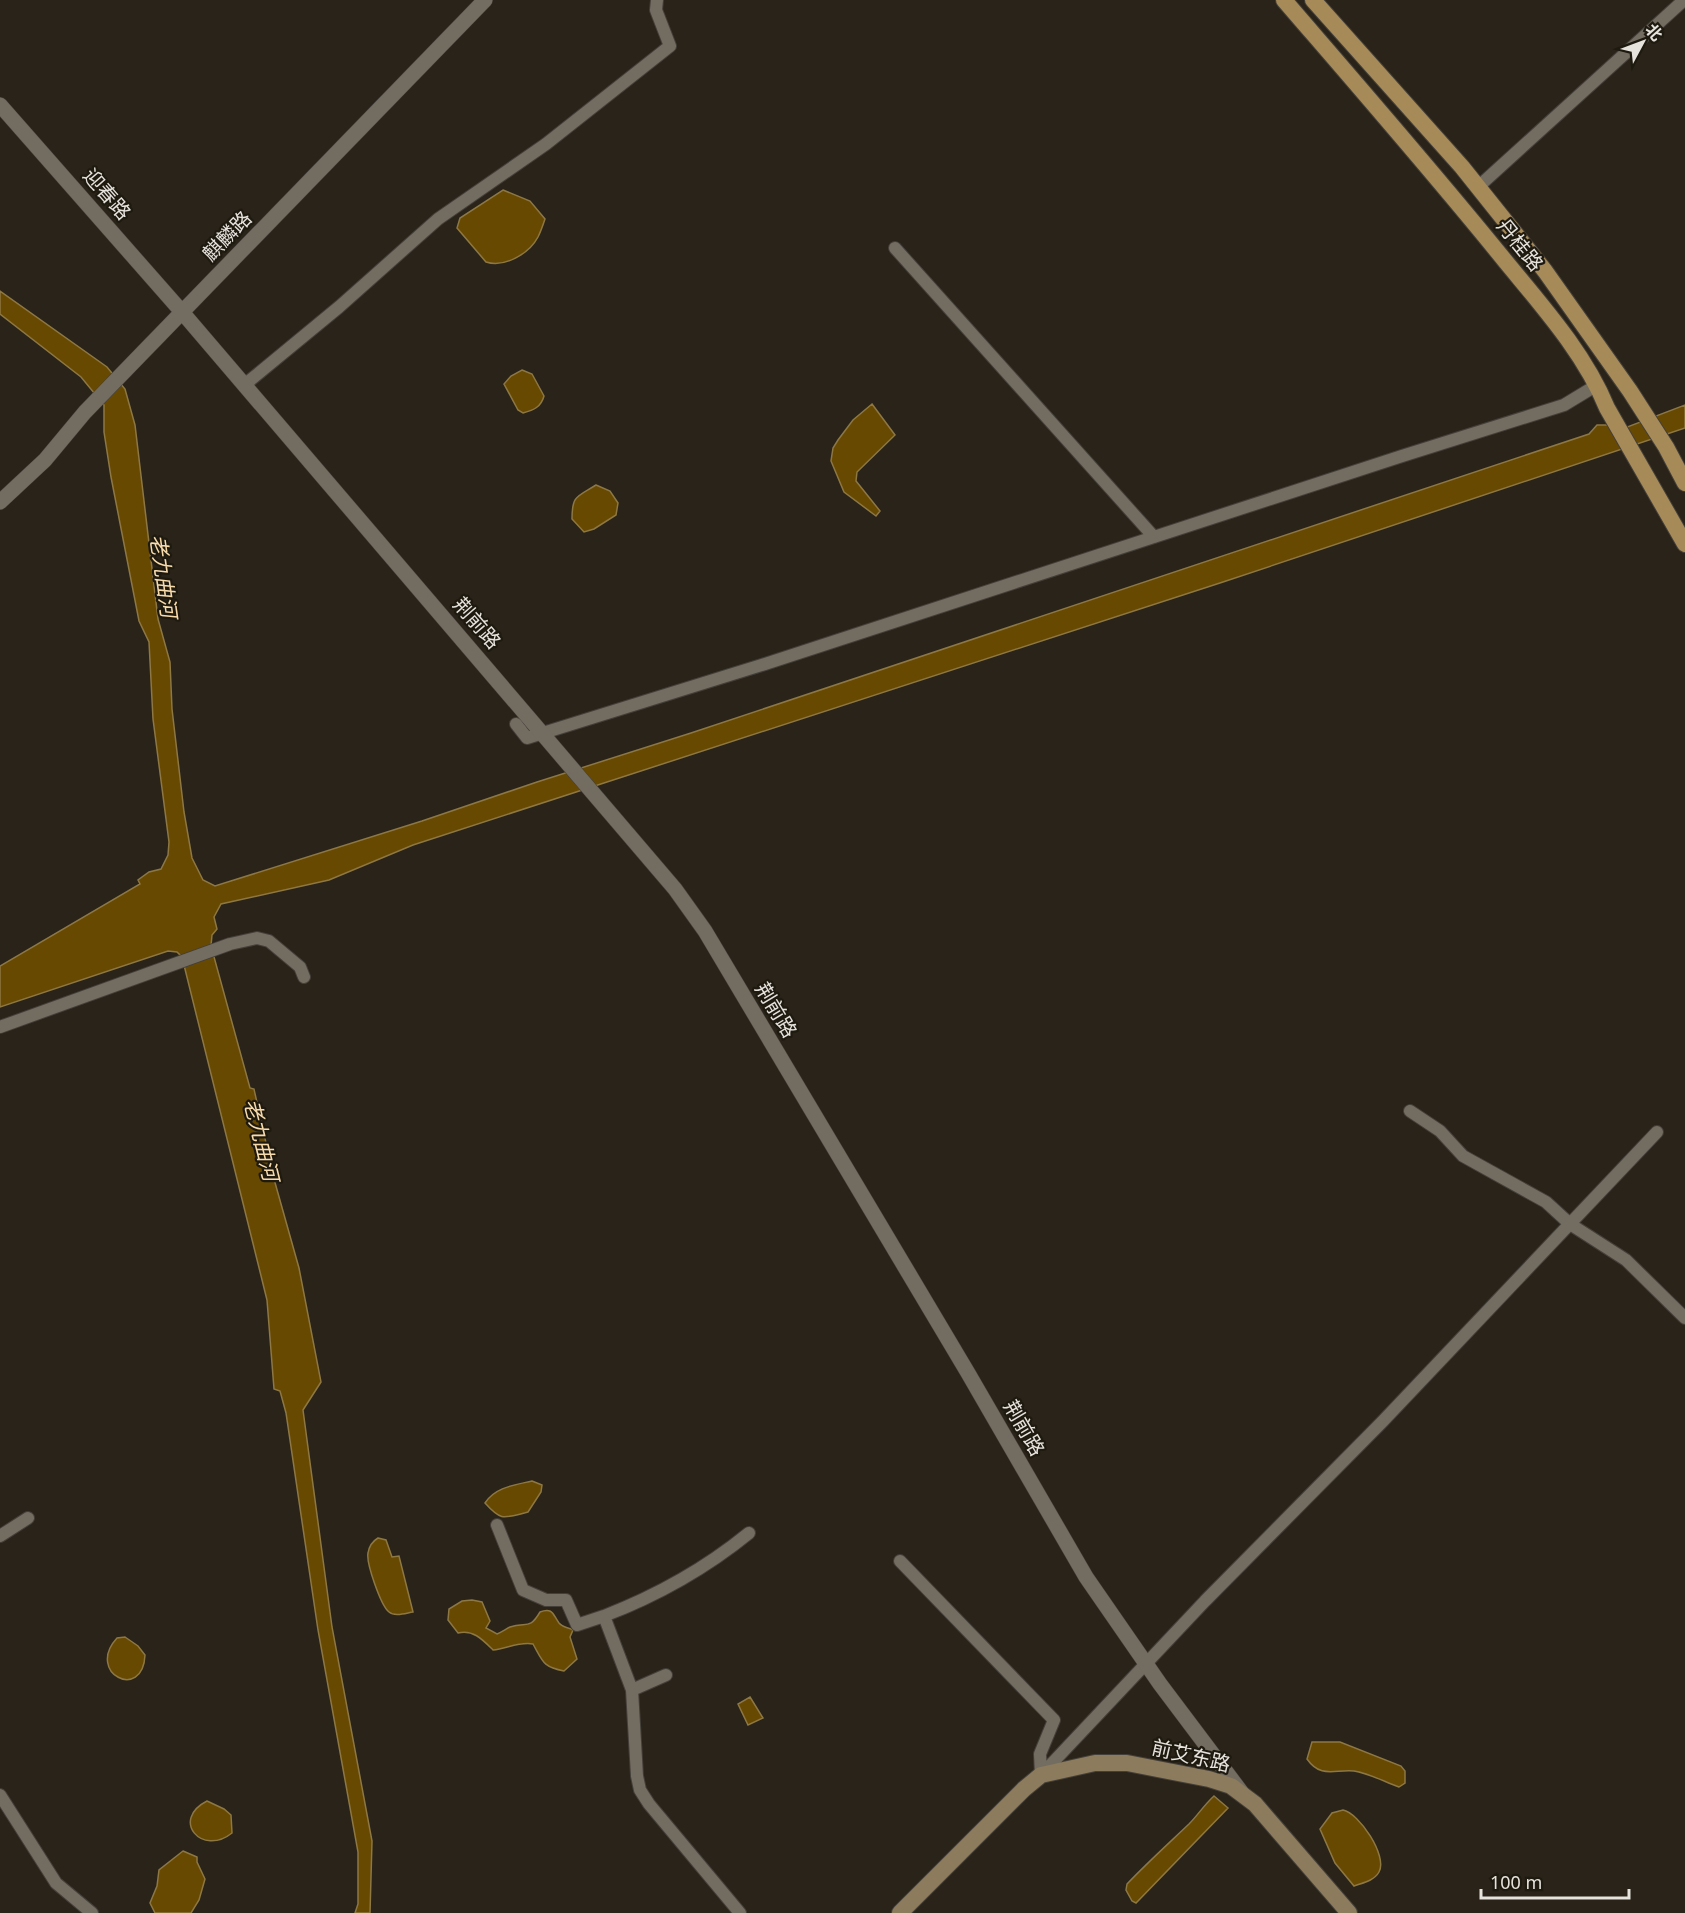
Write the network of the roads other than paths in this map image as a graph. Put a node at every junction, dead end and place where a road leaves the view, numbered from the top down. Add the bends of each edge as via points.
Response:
1 (485, 0) edge
2 (657, 0) edge
3 (1284, 0) edge
4 (1313, 0) edge
5 (1684, 0) edge
6 (0, 105) edge
7 (1478, 187) junction
8 (895, 248) dead end
9 (182, 312) junction
10 (248, 382) dead end
11 (1597, 385) junction
12 (1685, 483) edge
13 (0, 502) edge
14 (1154, 537) junction
15 (1685, 544) edge
16 (516, 724) dead end
17 (543, 733) junction
18 (304, 977) dead end
19 (0, 1027) edge
20 (1410, 1111) dead end
21 (1657, 1132) dead end
22 (1570, 1224) junction
23 (1685, 1318) edge
24 (28, 1518) dead end
25 (497, 1525) dead end
26 (749, 1533) dead end
27 (0, 1536) edge
28 (900, 1561) dead end
29 (604, 1616) junction
30 (1146, 1664) junction
31 (666, 1675) dead end
32 (632, 1690) junction
33 (1041, 1775) junction
34 (1243, 1794) junction
35 (0, 1795) edge
36 (92, 1913) edge
37 (740, 1913) edge
38 (900, 1913) edge
39 (1349, 1913) edge

1 - 9 street, 麒麟路
2 - 10 street via 656,9 670,46 546,144 438,219
3 - 11 main road, 丹桂路 via 1455,198 1553,321
4 - 7 main road, 丹桂路
5 - 7 street
6 - 9 street, 迎春路
7 - 12 main road, 丹桂路 via 1545,271 1630,391
8 - 14 street
9 - 13 street, 麒麟路 via 45,460
9 - 17 street, 荆前路
11 - 14 street via 1564,405
11 - 15 main road, 丹桂路
14 - 17 street
16 - 17 street via 527,738
17 - 30 street, 荆前路 via 640,846 705,931 1086,1577
18 - 19 street via 300,967 269,941 257,938
20 - 22 street via 1440,1131 1463,1156 1546,1202
21 - 22 street
22 - 23 street via 1626,1260
22 - 30 street
24 - 27 street
25 - 29 street via 523,1590 546,1600 566,1600 577,1625
26 - 29 street via 723,1554 640,1602
28 - 33 street via 1054,1720 1040,1754
29 - 32 street
30 - 33 street
30 - 34 street, 荆前路
31 - 32 street
32 - 37 street via 640,1790
33 - 34 main road, 前艾东路 via 1095,1763 1127,1763 1209,1779
33 - 38 main road
34 - 39 main road, 前艾东路
35 - 36 street via 56,1883

